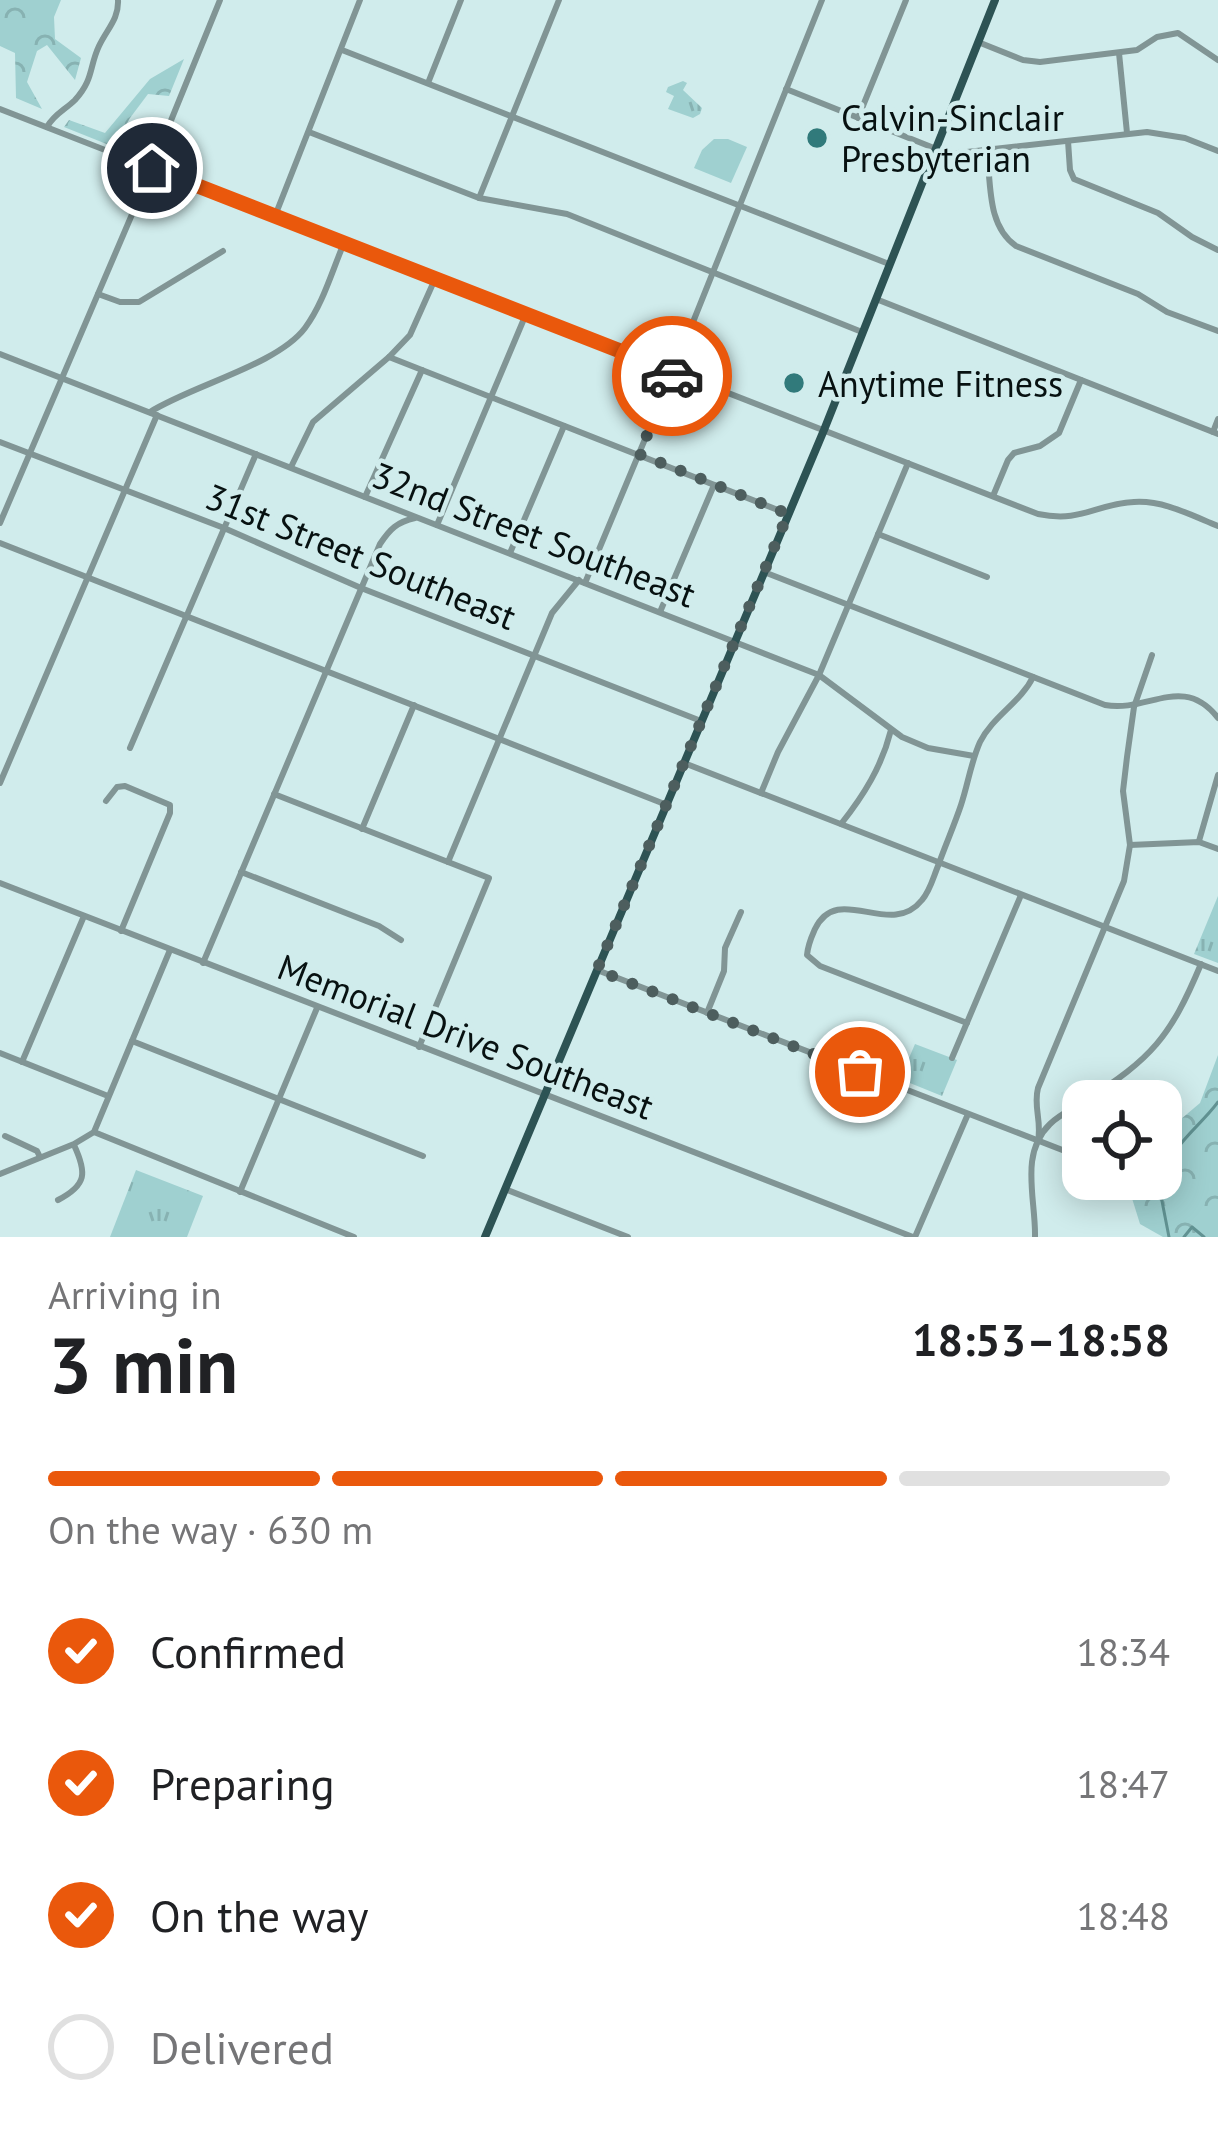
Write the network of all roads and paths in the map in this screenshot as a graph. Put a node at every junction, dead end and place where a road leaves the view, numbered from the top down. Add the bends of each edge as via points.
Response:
1 (118, 0) edge
2 (220, 0) edge
3 (360, 0) edge
4 (461, 0) edge
5 (559, 0) edge
6 (822, 0) edge
7 (905, 0) edge
8 (995, 0) edge
9 (978, 42) junction
10 (342, 50) junction
11 (1119, 53) junction
12 (1218, 60) edge
13 (428, 83) junction
14 (786, 89) junction
15 (0, 109) edge
16 (512, 117) junction
17 (858, 118) junction
18 (46, 127) junction
19 (309, 132) junction
20 (1127, 134) junction
21 (1068, 141) junction
22 (936, 149) junction
23 (1218, 151) edge
24 (987, 152) junction
25 (152, 168) junction
26 (479, 198) junction
27 (740, 206) junction
28 (275, 216) junction
29 (344, 243) junction
30 (1218, 250) edge
31 (223, 251) dead end
32 (889, 264) junction
33 (714, 271) junction
34 (435, 278) junction
35 (98, 294) junction
36 (876, 299) junction
37 (526, 314) junction
38 (1218, 331) edge
39 (863, 332) junction
40 (0, 354) edge
41 (389, 357) junction
42 (422, 370) junction
43 (674, 372) junction
44 (62, 378) junction
45 (1081, 380) junction
46 (490, 397) junction
47 (153, 413) junction
48 (1218, 419) edge
49 (564, 426) junction
50 (824, 430) junction
51 (1216, 433) edge
52 (0, 442) edge
53 (30, 453) junction
54 (256, 454) junction
55 (639, 454) junction
56 (908, 463) junction
57 (291, 467) junction
58 (714, 485) junction
59 (125, 490) junction
60 (993, 496) junction
61 (365, 497) junction
62 (788, 514) junction
63 (417, 517) junction
64 (0, 523) edge
65 (437, 525) junction
66 (1218, 526) edge
67 (224, 528) junction
68 (878, 534) junction
69 (0, 543) edge
70 (510, 553) junction
71 (764, 572) junction
72 (88, 577) junction
73 (987, 577) dead end
74 (582, 582) junction
75 (361, 587) junction
76 (848, 604) junction
77 (660, 612) junction
78 (186, 616) junction
79 (735, 642) junction
80 (534, 655) junction
81 (1152, 656) dead end
82 (327, 671) junction
83 (819, 675) junction
84 (1033, 677) junction
85 (414, 705) junction
86 (1134, 706) junction
87 (1218, 718) edge
88 (701, 721) junction
89 (891, 730) junction
90 (499, 738) junction
91 (130, 748) dead end
92 (974, 757) junction
93 (684, 763) junction
94 (1218, 776) edge
95 (0, 783) edge
96 (761, 793) junction
97 (274, 794) junction
98 (106, 800) dead end
99 (667, 805) junction
100 (841, 824) junction
101 (362, 829) junction
102 (1199, 842) junction
103 (1130, 844) junction
104 (1218, 849) edge
105 (448, 862) junction
106 (939, 862) junction
107 (241, 872) junction
108 (0, 884) edge
109 (1021, 894) junction
110 (741, 912) dead end
111 (84, 916) junction
112 (1106, 927) junction
113 (121, 931) junction
114 (400, 940) dead end
115 (170, 950) junction
116 (203, 963) junction
117 (1201, 964) junction
118 (597, 970) junction
119 (1218, 971) edge
120 (317, 1008) junction
121 (707, 1013) junction
122 (967, 1023) junction
123 (132, 1041) junction
124 (419, 1047) junction
125 (0, 1053) edge
126 (952, 1058) dead end
127 (22, 1062) junction
128 (1117, 1080) edge
129 (109, 1096) junction
130 (544, 1096) junction
131 (279, 1098) junction
132 (968, 1114) junction
133 (1062, 1115) edge
134 (94, 1132) junction
135 (5, 1136) dead end
136 (1038, 1141) junction
137 (74, 1144) junction
138 (1062, 1151) edge
139 (423, 1156) dead end
140 (40, 1157) junction
141 (0, 1174) edge
142 (505, 1189) junction
143 (240, 1192) junction
144 (58, 1200) dead end
145 (340, 1234) edge
146 (354, 1237) edge
147 (485, 1237) edge
148 (628, 1237) edge
149 (914, 1237) edge
150 (1035, 1237) edge

1 - 18 street via 89,82
2 - 25 street
3 - 10 street
4 - 13 street
5 - 16 street
6 - 14 street
7 - 17 street
8 - 9 main road
9 - 11 street via 1031,62
9 - 22 main road
10 - 13 street
10 - 19 street
11 - 12 street via 1178,33
11 - 20 street
13 - 16 street
14 - 17 street
14 - 27 street
15 - 18 street
16 - 26 street
16 - 27 street
17 - 22 street
18 - 25 street
19 - 26 street
19 - 28 street
20 - 21 street
20 - 23 street via 1167,133
21 - 24 street
21 - 30 street via 1074,179 1158,213
22 - 24 street
22 - 32 main road
24 - 38 street via 995,217 1007,240
25 - 28 street
25 - 35 street
26 - 33 street via 567,214
27 - 32 street
27 - 33 street
28 - 29 street
29 - 34 street
29 - 47 street via 314,316 290,344
31 - 35 street via 139,302
32 - 36 main road
33 - 39 street
33 - 43 street
34 - 37 street
34 - 41 street via 410,335
35 - 44 street
36 - 39 main road
36 - 45 street
37 - 43 street
37 - 46 street
39 - 50 main road
40 - 44 street, 32nd Street Southeast
41 - 42 street
41 - 57 street via 313,422
42 - 46 street
42 - 61 street
43 - 50 street
43 - 55 street
44 - 47 street, 32nd Street Southeast
44 - 53 street
45 - 51 street
45 - 60 street via 1059,433 1014,453
46 - 49 street
46 - 65 street
47 - 54 street, 32nd Street Southeast
47 - 59 street
48 - 51 street
49 - 55 street
49 - 70 street
50 - 56 street
50 - 62 main road
52 - 53 street, 31st Street Southeast
53 - 59 street, 31st Street Southeast
53 - 64 street
54 - 57 street, 32nd Street Southeast
54 - 67 street
55 - 58 street
55 - 74 street
56 - 60 street
56 - 68 street
57 - 61 street, 32nd Street Southeast
58 - 62 street
58 - 77 street
59 - 67 street, 31st Street Southeast
59 - 72 street
60 - 66 street via 1055,517 1150,502
61 - 63 street, 32nd Street Southeast
62 - 71 main road
63 - 65 street, 32nd Street Southeast
63 - 75 street via 389,530
65 - 70 street, 32nd Street Southeast
67 - 75 street, 31st Street Southeast
67 - 78 street
68 - 73 street
68 - 76 street
69 - 72 street
70 - 74 street, 32nd Street Southeast
71 - 76 street
71 - 79 main road
72 - 78 street
72 - 95 street
74 - 77 street, 32nd Street Southeast
74 - 80 street via 552,614
75 - 80 street, 31st Street Southeast
75 - 82 street
76 - 83 street
76 - 84 street
77 - 79 street, 32nd Street Southeast
78 - 82 street
78 - 91 street
79 - 83 street, 32nd Street Southeast
79 - 88 main road
80 - 88 street, 31st Street Southeast
80 - 90 street
81 - 86 street
82 - 85 street
82 - 97 street
83 - 89 street, 32nd Street Southeast
83 - 96 street
84 - 86 street via 1105,705
84 - 92 street
85 - 90 street
85 - 101 street
86 - 87 street via 1180,695
86 - 103 street via 1124,791
88 - 93 main road
89 - 92 street, 32nd Street Southeast
89 - 100 street via 867,790
90 - 99 street
90 - 105 street
92 - 106 street
93 - 96 street
93 - 99 main road
94 - 102 street
96 - 100 street
97 - 101 street
97 - 107 street
98 - 113 street via 125,786 170,806
99 - 118 main road
100 - 106 street
101 - 105 street
102 - 103 street
102 - 104 street
103 - 112 street
105 - 124 street via 489,878
106 - 109 street
106 - 122 street via 921,903 906,912 841,908 822,915 807,955
107 - 114 street
107 - 116 street
108 - 111 street, Memorial Drive Southeast
109 - 112 street
109 - 122 street
110 - 121 street
111 - 113 street, Memorial Drive Southeast
111 - 127 street
112 - 117 street
112 - 136 street via 1038,1088
113 - 115 street, Memorial Drive Southeast
115 - 116 street, Memorial Drive Southeast
115 - 123 street
116 - 120 street, Memorial Drive Southeast
117 - 119 street
117 - 128 street via 1164,1037
118 - 121 street
118 - 130 main road
120 - 124 street, Memorial Drive Southeast
120 - 131 street
121 - 132 street
122 - 126 street
123 - 129 street
123 - 131 street
124 - 130 street, Memorial Drive Southeast
125 - 127 street
127 - 129 street
129 - 134 street
130 - 142 main road
130 - 149 street, Memorial Drive Southeast
131 - 139 street
131 - 143 street
132 - 136 street
132 - 149 street
133 - 136 street
134 - 137 street
134 - 143 street
135 - 140 street
136 - 138 street
136 - 150 street
137 - 140 street
137 - 144 street via 84,1173
140 - 141 street
142 - 147 main road
142 - 148 street
143 - 145 street
145 - 146 street

